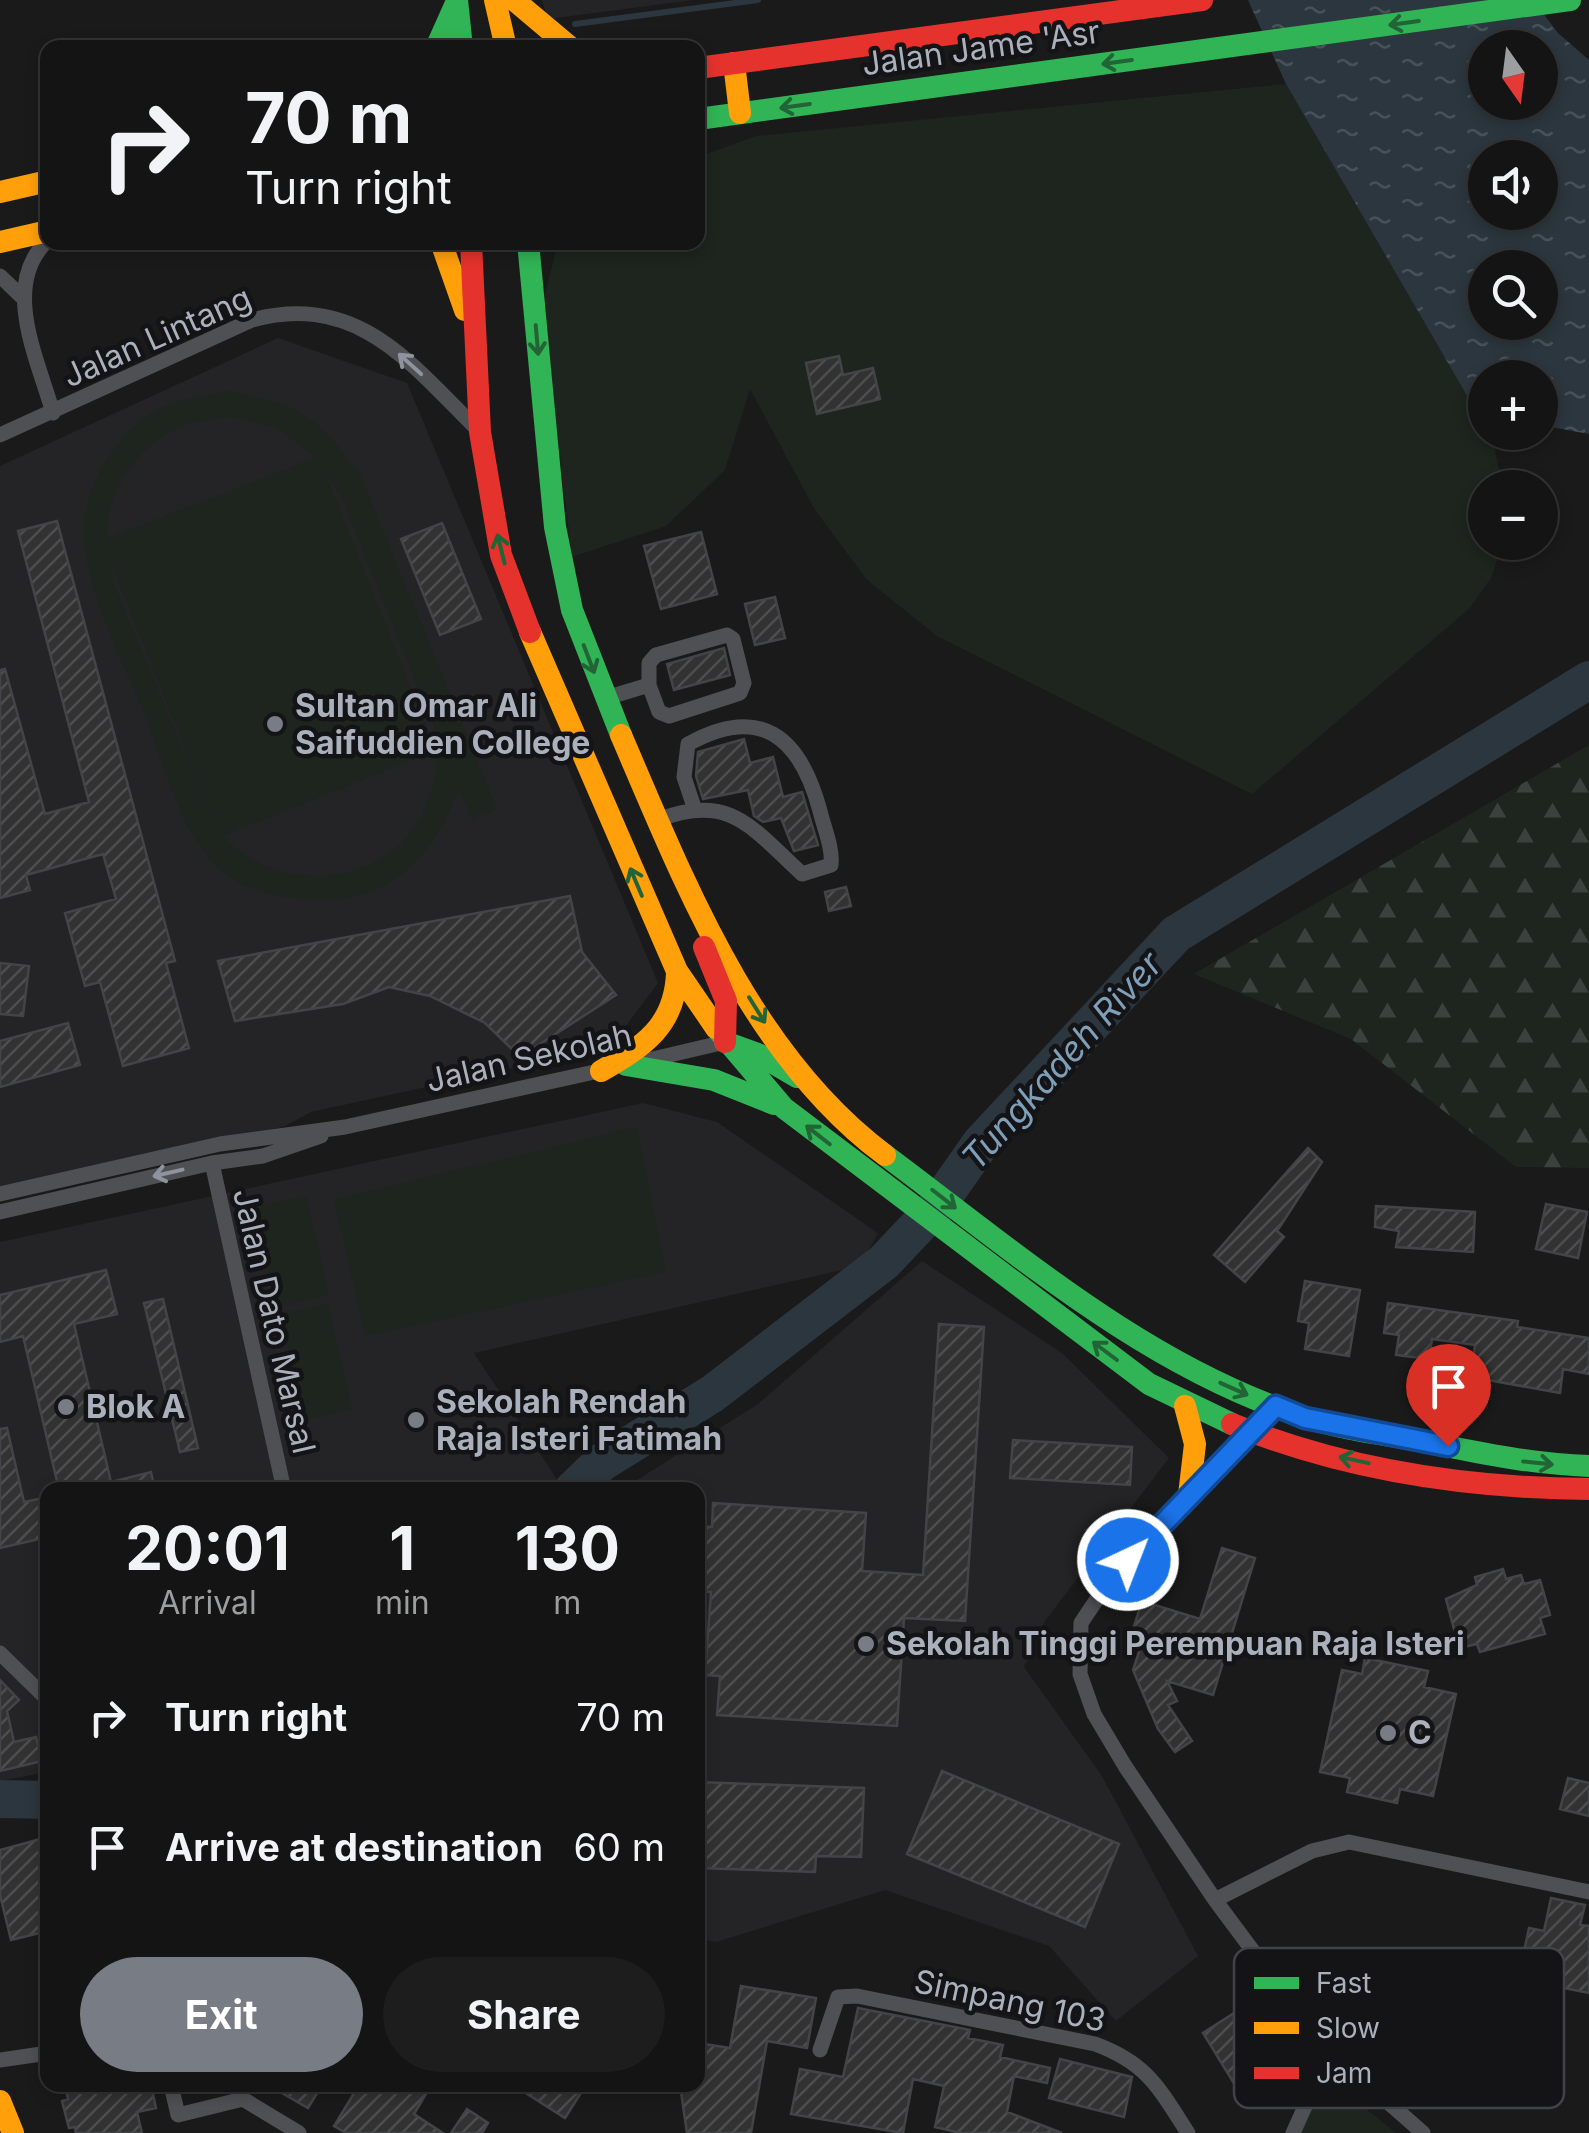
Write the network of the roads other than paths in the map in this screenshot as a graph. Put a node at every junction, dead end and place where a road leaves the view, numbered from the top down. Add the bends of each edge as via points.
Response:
1 (457, 0) edge
2 (495, 0) edge
3 (514, 0) edge
4 (1570, 0) edge
5 (1195, 1) edge
6 (440, 40) edge
7 (461, 40) edge
8 (504, 40) edge
9 (562, 40) edge
10 (734, 64) junction
11 (705, 67) edge
12 (740, 113) junction
13 (705, 121) edge
14 (40, 183) edge
15 (0, 192) edge
16 (40, 234) edge
17 (0, 242) edge
18 (40, 249) edge
19 (444, 250) edge
20 (470, 250) edge
21 (532, 250) edge
22 (0, 276) edge
23 (21, 296) junction
24 (474, 333) junction
25 (53, 414) junction
26 (480, 432) junction
27 (0, 435) edge
28 (649, 685) junction
29 (606, 698) junction
30 (694, 807) junction
31 (658, 820) junction
32 (690, 896) junction
33 (677, 970) junction
34 (726, 1042) junction
35 (626, 1065) junction
36 (601, 1070) junction
37 (812, 1088) junction
38 (784, 1108) junction
39 (345, 1128) junction
40 (212, 1163) junction
41 (0, 1194) edge
42 (0, 1212) edge
43 (1185, 1406) junction
44 (1276, 1406) junction
45 (1250, 1433) junction
46 (1589, 1466) edge
47 (282, 1482) edge
48 (1589, 1489) edge
49 (1188, 1495) junction
50 (0, 1653) edge
51 (40, 1692) edge
52 (1589, 1892) edge
53 (1216, 1900) junction
54 (1252, 1948) edge
55 (820, 2050) dead end
56 (40, 2053) edge
57 (0, 2060) edge
58 (173, 2092) edge
59 (2, 2105) edge
60 (1305, 2108) edge
61 (1395, 2108) edge
62 (13, 2133) edge
63 (299, 2133) edge
64 (1188, 2133) edge
65 (1294, 2133) edge
66 (1423, 2133) edge

1 - 6 main road
1 - 7 main road
2 - 8 main road
3 - 9 main road
4 -> 12 main road, Jalan Jame 'Asr
5 - 10 main road, Jalan Jame 'Asr
10 - 11 main road, Jalan Jame 'Asr
10 - 12 main road
12 - 13 main road, Jalan Jame 'Asr
14 - 15 main road
16 - 17 main road
18 - 23 street via 28,263
19 - 24 main road
20 - 24 main road
21 -> 29 main road via 562,568
22 - 23 street
23 - 25 street, Jalan Lintang
24 - 26 main road
26 -> 25 street, Jalan Lintang via 370,332 288,310 252,320
25 - 27 street, Jalan Lintang
33 -> 26 main road via 518,604 497,537
28 - 28 street via 664,716 740,693 744,683 733,639 727,635 656,654
28 - 29 street
29 - 31 main road
30 - 30 street via 746,821 802,874 831,865 803,766 757,725 718,728 688,744 684,777
30 - 31 street
31 - 32 main road
32 - 34 main road via 726,1000
32 -> 37 main road via 760,1017
33 - 34 main road
33 - 36 main road via 679,999 664,1027
34 - 35 street, Jalan Sekolah
34 - 37 main road
34 - 38 main road
35 - 36 street, Jalan Sekolah
35 - 38 main road via 714,1080
36 - 39 street, Jalan Sekolah
37 -> 44 main road via 870,1144 1156,1348
43 -> 38 main road
39 - 40 street, Jalan Sekolah via 264,1156
39 - 41 street, Jalan Sekolah via 258,1136
40 -> 42 street, Jalan Sekolah
40 - 47 street, Jalan Dato Marsal
43 - 45 main road
43 - 49 main road via 1196,1444
44 - 45 street
44 -> 46 main road via 1305,1418 1534,1464
48 -> 45 main road via 1437,1475
45 - 49 street
49 - 53 street via 1109,1581 1081,1623 1080,1674 1125,1766
50 - 51 street
52 - 53 street via 1349,1842 1312,1851
53 - 54 street
55 - 64 street, Simpang 103 via 838,1997 858,1996 1095,2044 1141,2067
56 - 57 street
58 - 63 street via 178,2115 243,2099
59 - 62 main road
60 - 65 street
61 - 66 street

